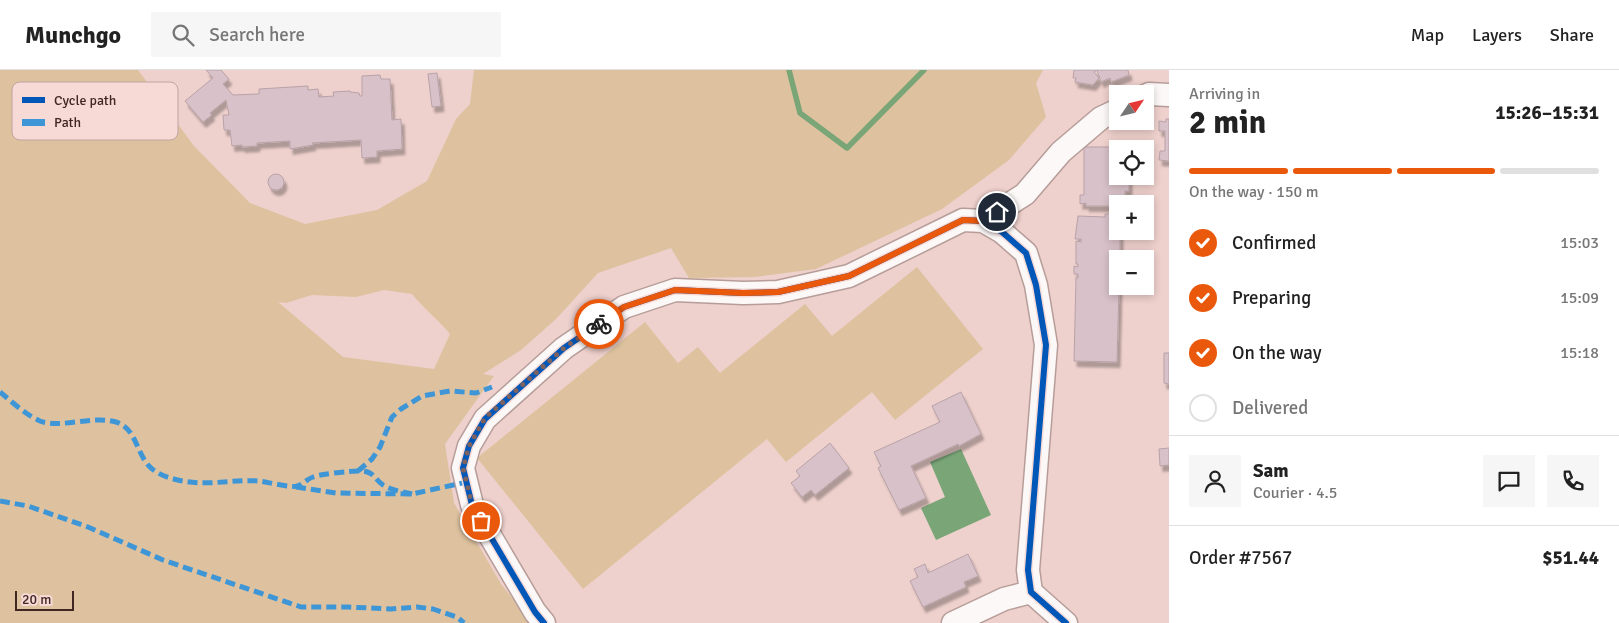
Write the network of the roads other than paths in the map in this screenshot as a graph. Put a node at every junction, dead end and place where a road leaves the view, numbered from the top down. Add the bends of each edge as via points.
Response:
1 (1154, 94) edge
2 (1169, 95) edge
3 (1109, 114) edge
4 (983, 221) junction
5 (1031, 592) junction
6 (544, 623) edge
7 (953, 623) edge
8 (1066, 623) edge

1 - 2 street
3 - 4 street via 1061,152 1026,194
4 - 5 street via 1002,232 1026,253 1036,285 1046,345 1028,570
4 - 6 street via 963,220 849,276 778,292 675,290 624,307 564,348 485,418 469,446 463,468 472,505
5 - 7 street via 1004,599
5 - 8 street

